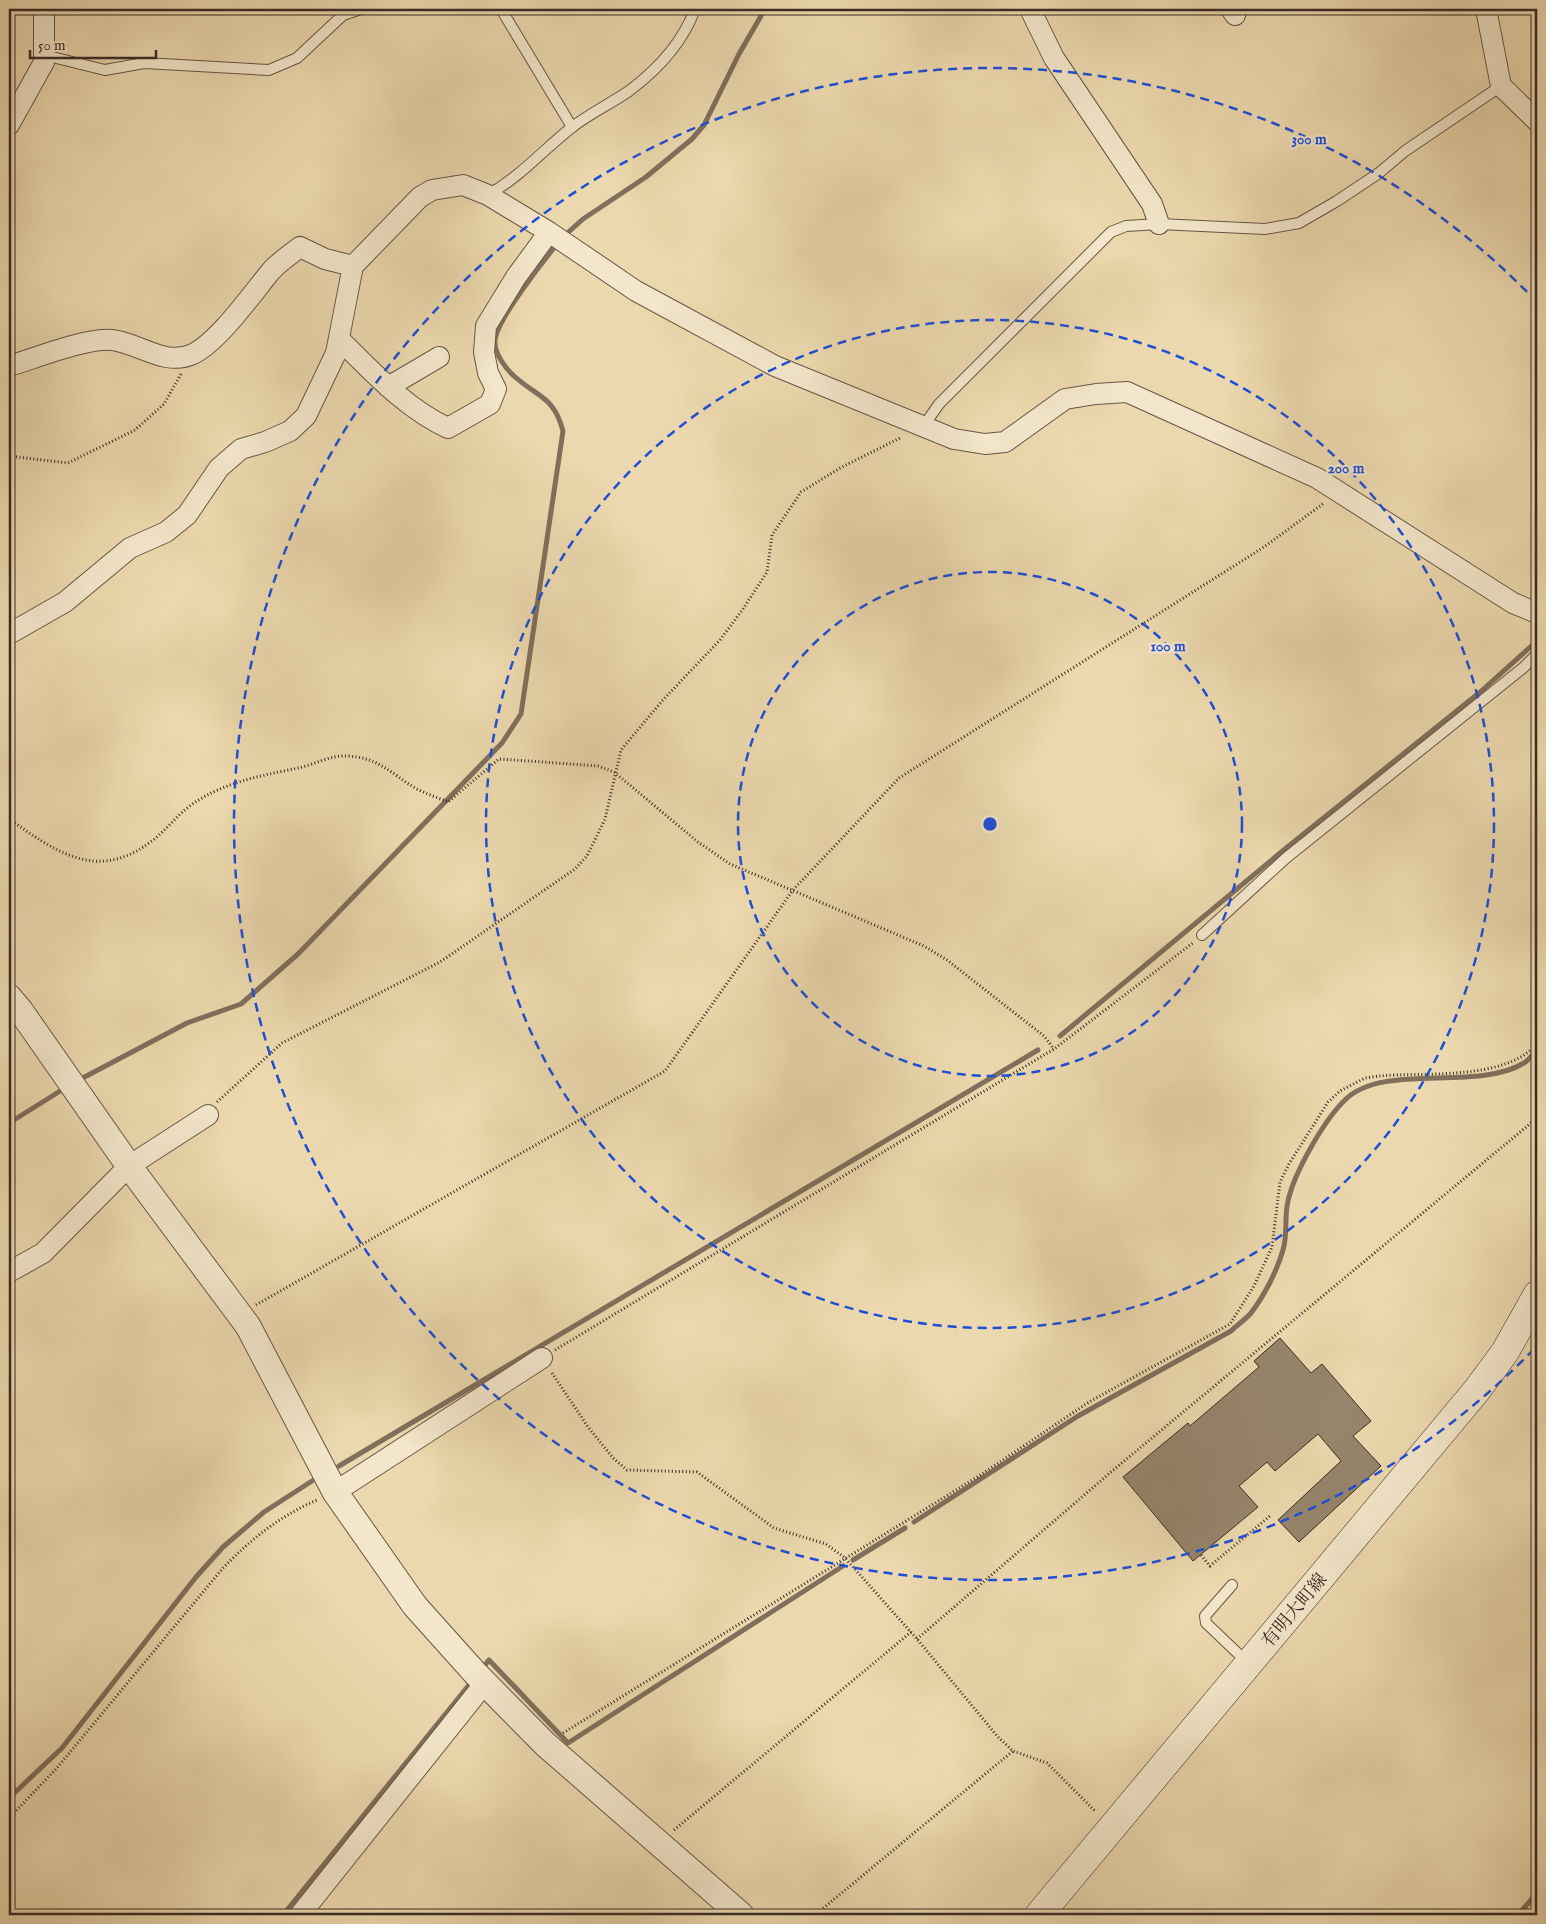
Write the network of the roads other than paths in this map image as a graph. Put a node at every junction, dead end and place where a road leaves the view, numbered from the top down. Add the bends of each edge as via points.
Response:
1 (44, 9) edge
2 (360, 9) edge
3 (501, 9) edge
4 (695, 9) edge
5 (1030, 9) edge
6 (1486, 9) edge
7 (44, 55) junction
8 (1501, 86) junction
9 (1537, 121) edge
10 (9, 125) edge
11 (572, 127) junction
12 (488, 195) junction
13 (1159, 224) junction
14 (549, 232) junction
15 (353, 266) junction
16 (339, 339) junction
17 (439, 357) dead end
18 (9, 366) edge
19 (388, 387) junction
20 (923, 427) junction
21 (1537, 613) edge
22 (9, 634) edge
23 (1537, 654) edge
24 (1202, 935) road end
25 (9, 997) edge
26 (208, 1115) road end
27 (129, 1166) junction
28 (9, 1272) edge
29 (1537, 1296) edge
30 (542, 1358) road end
31 (335, 1492) junction
32 (1232, 1585) dead end
33 (1249, 1664) junction
34 (485, 1684) junction
35 (300, 1915) edge
36 (741, 1915) edge
37 (1039, 1915) edge

1 - 7 street
2 - 7 lane via 343,15 297,58 269,70 144,63 105,70
3 - 11 lane
4 - 11 lane via 689,26 671,52 630,90
5 - 13 street via 1054,58 1152,204
6 - 8 street
7 - 10 street via 44,62
8 - 9 street
8 - 13 lane via 1404,151 1337,202 1299,223 1265,229
11 - 12 lane via 511,182
12 - 14 street
12 - 15 street via 463,185 432,190 420,197
13 - 20 lane via 1117,228 1103,238 939,404
14 - 19 street via 486,326 484,352 496,389 490,404 448,428
14 - 20 street via 636,291 775,366
15 - 16 street
15 - 18 street via 325,259 300,247 272,270 260,288 211,340 192,354 167,358 113,340 95,341
16 - 19 street
16 - 22 street via 336,354 306,416 290,432 241,449 219,468 187,514 166,532 130,548 65,602
17 - 19 street
20 - 21 street via 954,439 985,444 1005,442 1065,399 1127,392 1308,474 1513,603
23 - 24 lane via 1286,858
25 - 27 street
26 - 27 street
27 - 28 street via 43,1253
27 - 31 street via 248,1326
29 - 33 main road, 有明大町線 via 1505,1352 1478,1390
30 - 31 street
31 - 34 street via 416,1606
32 - 33 lane via 1205,1616 1206,1623
33 - 37 main road, 有明大町線
34 - 35 street
34 - 36 street via 545,1744

